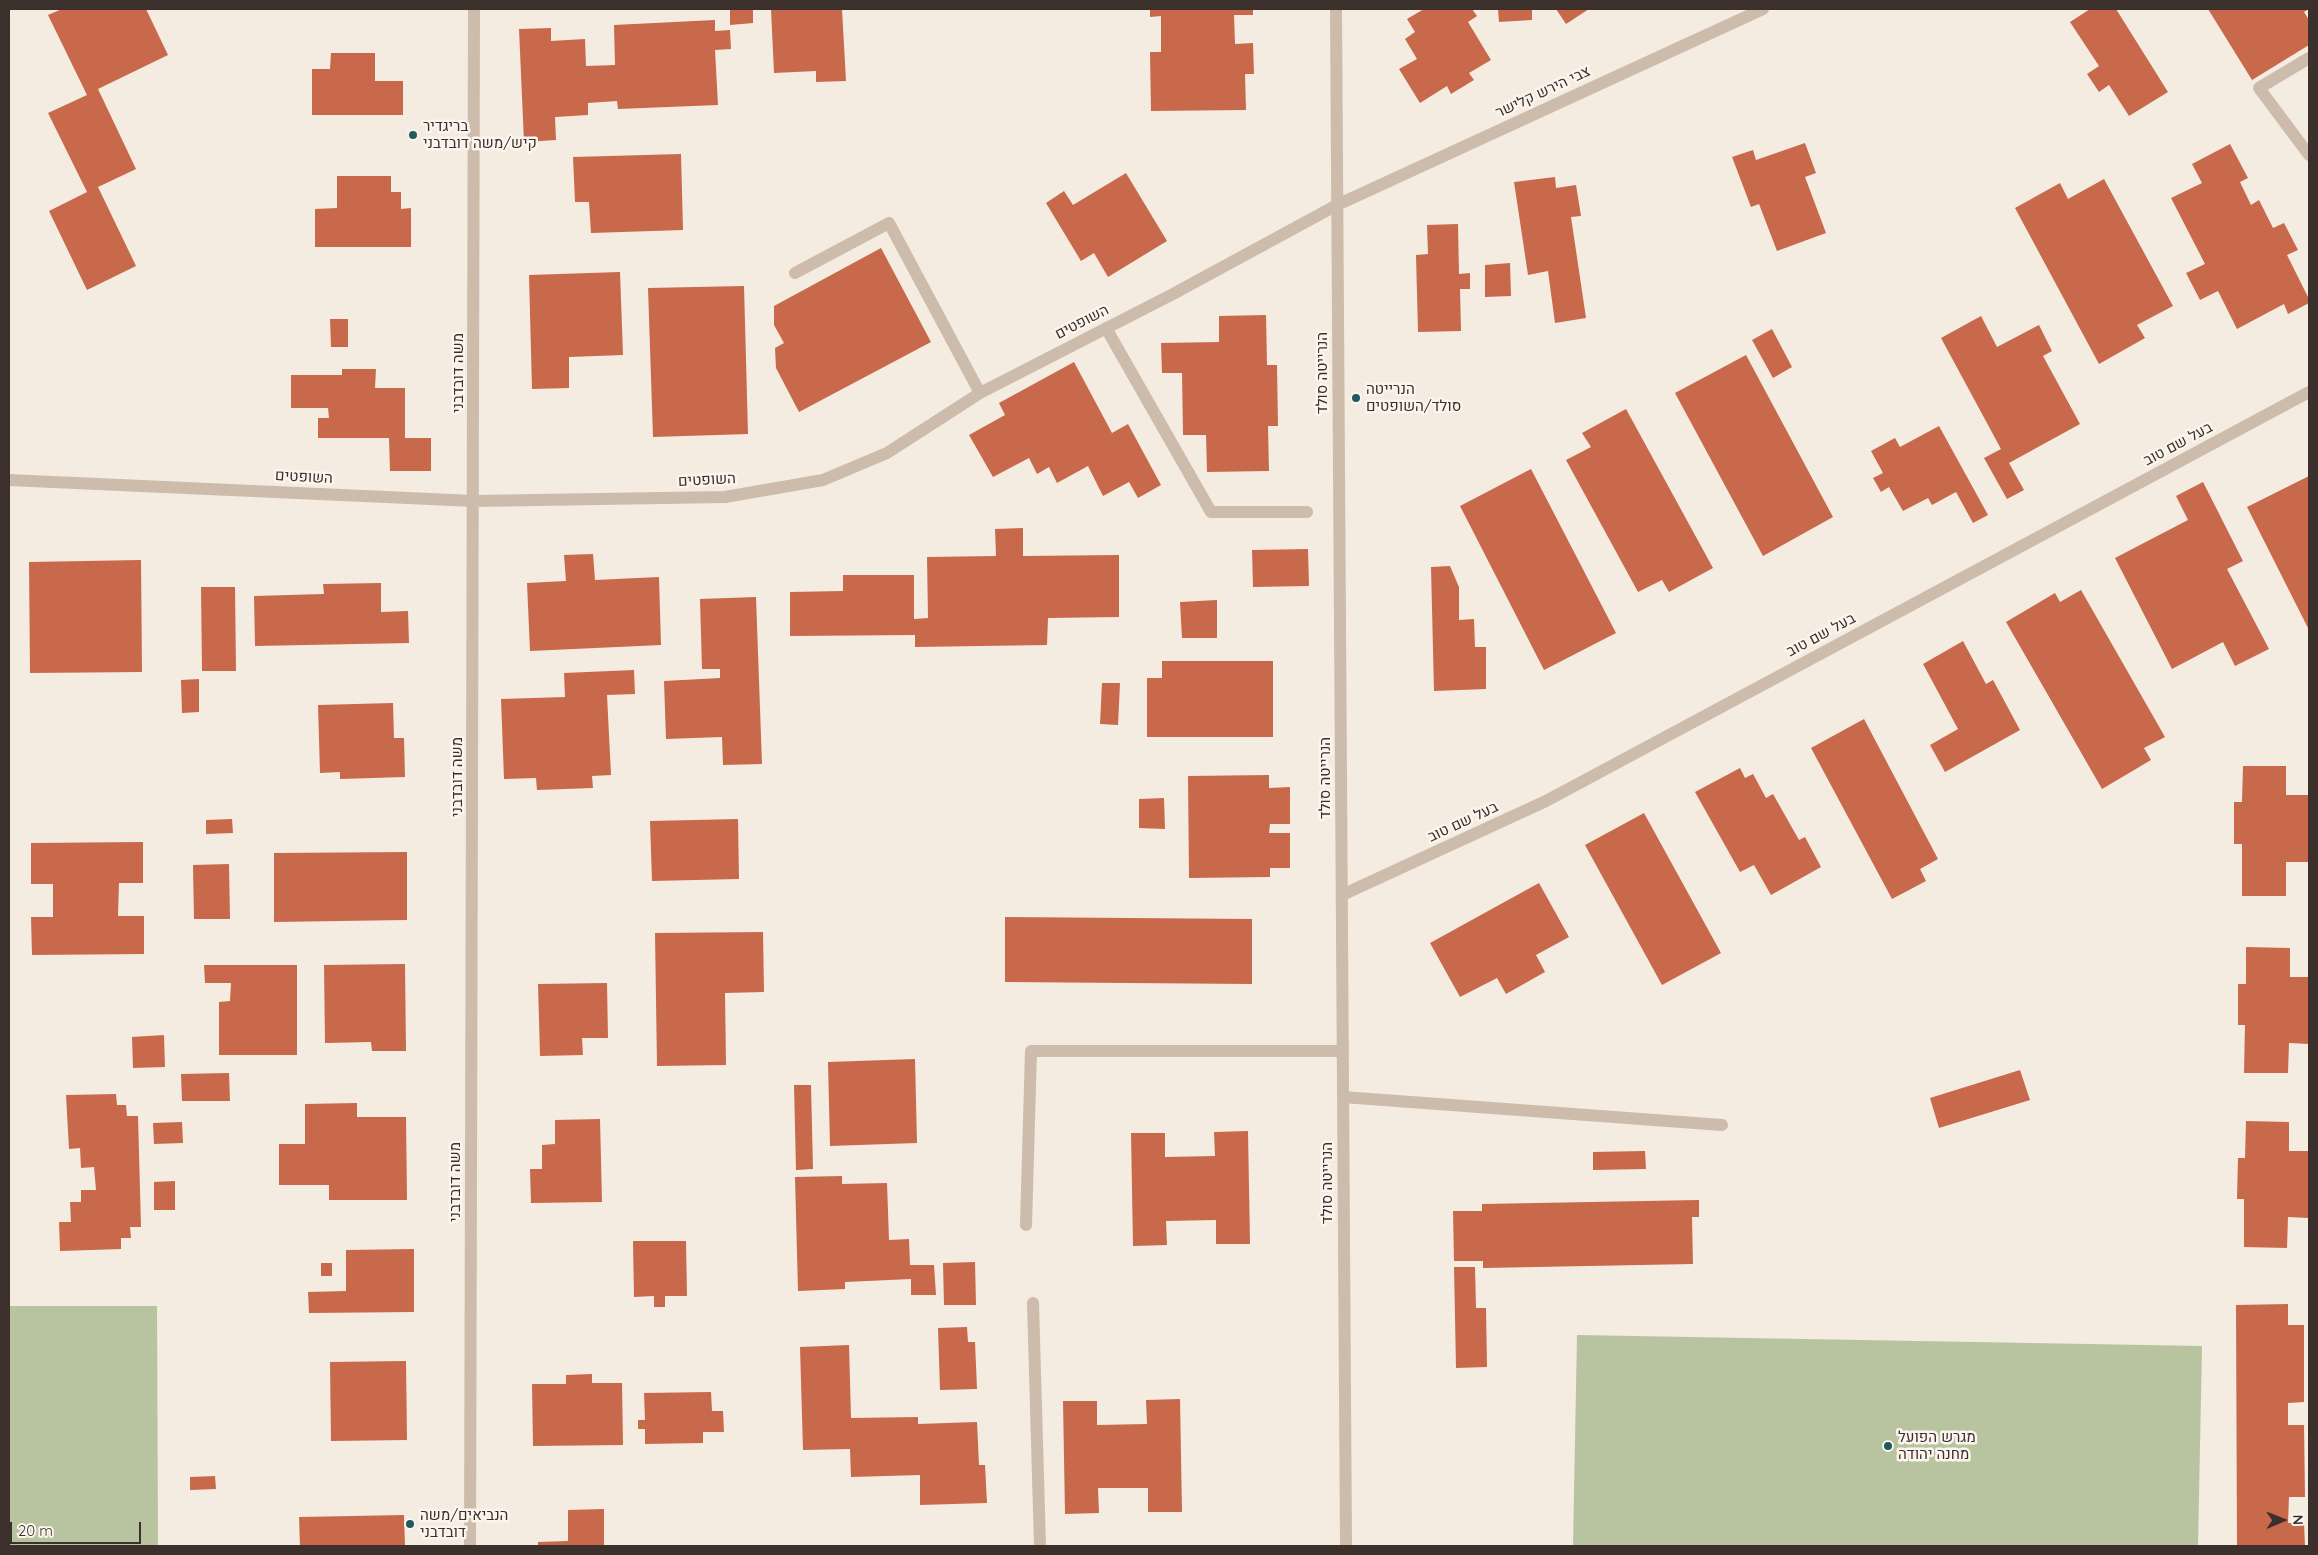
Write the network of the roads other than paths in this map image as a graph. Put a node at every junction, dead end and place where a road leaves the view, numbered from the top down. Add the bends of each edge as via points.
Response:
1 (474, 9) edge
2 (1336, 9) edge
3 (1762, 9) edge
4 (2309, 58) edge
5 (2309, 154) edge
6 (1337, 205) junction
7 (795, 274) dead end
8 (1106, 328) junction
9 (2309, 392) edge
10 (980, 393) junction
11 (9, 480) edge
12 (474, 501) junction
13 (1307, 512) dead end
14 (1342, 895) junction
15 (1343, 1051) junction
16 (1343, 1097) junction
17 (1722, 1125) dead end
18 (1026, 1225) dead end
19 (1033, 1303) dead end
20 (470, 1546) edge
21 (1040, 1546) edge
22 (1346, 1546) edge

1 - 12 street, משה דובדבני
2 - 6 street, הנרייטה סולד
3 - 6 street, צבי הירש קלישר
4 - 5 street via 2259,88
6 - 8 street, השופטים
6 - 14 street, הנרייטה סולד
7 - 10 street via 889,223
8 - 10 street, השופטים
8 - 13 street via 1212,512
9 - 14 street, בעל שם טוב via 1546,802
10 - 12 street, השופטים via 887,453 823,480 725,497
11 - 12 street, השופטים
12 - 20 street, משה דובדבני
14 - 15 street, הנרייטה סולד
15 - 16 street, הנרייטה סולד
15 - 18 street via 1031,1051
16 - 17 street
16 - 22 street, הנרייטה סולד
19 - 21 street

